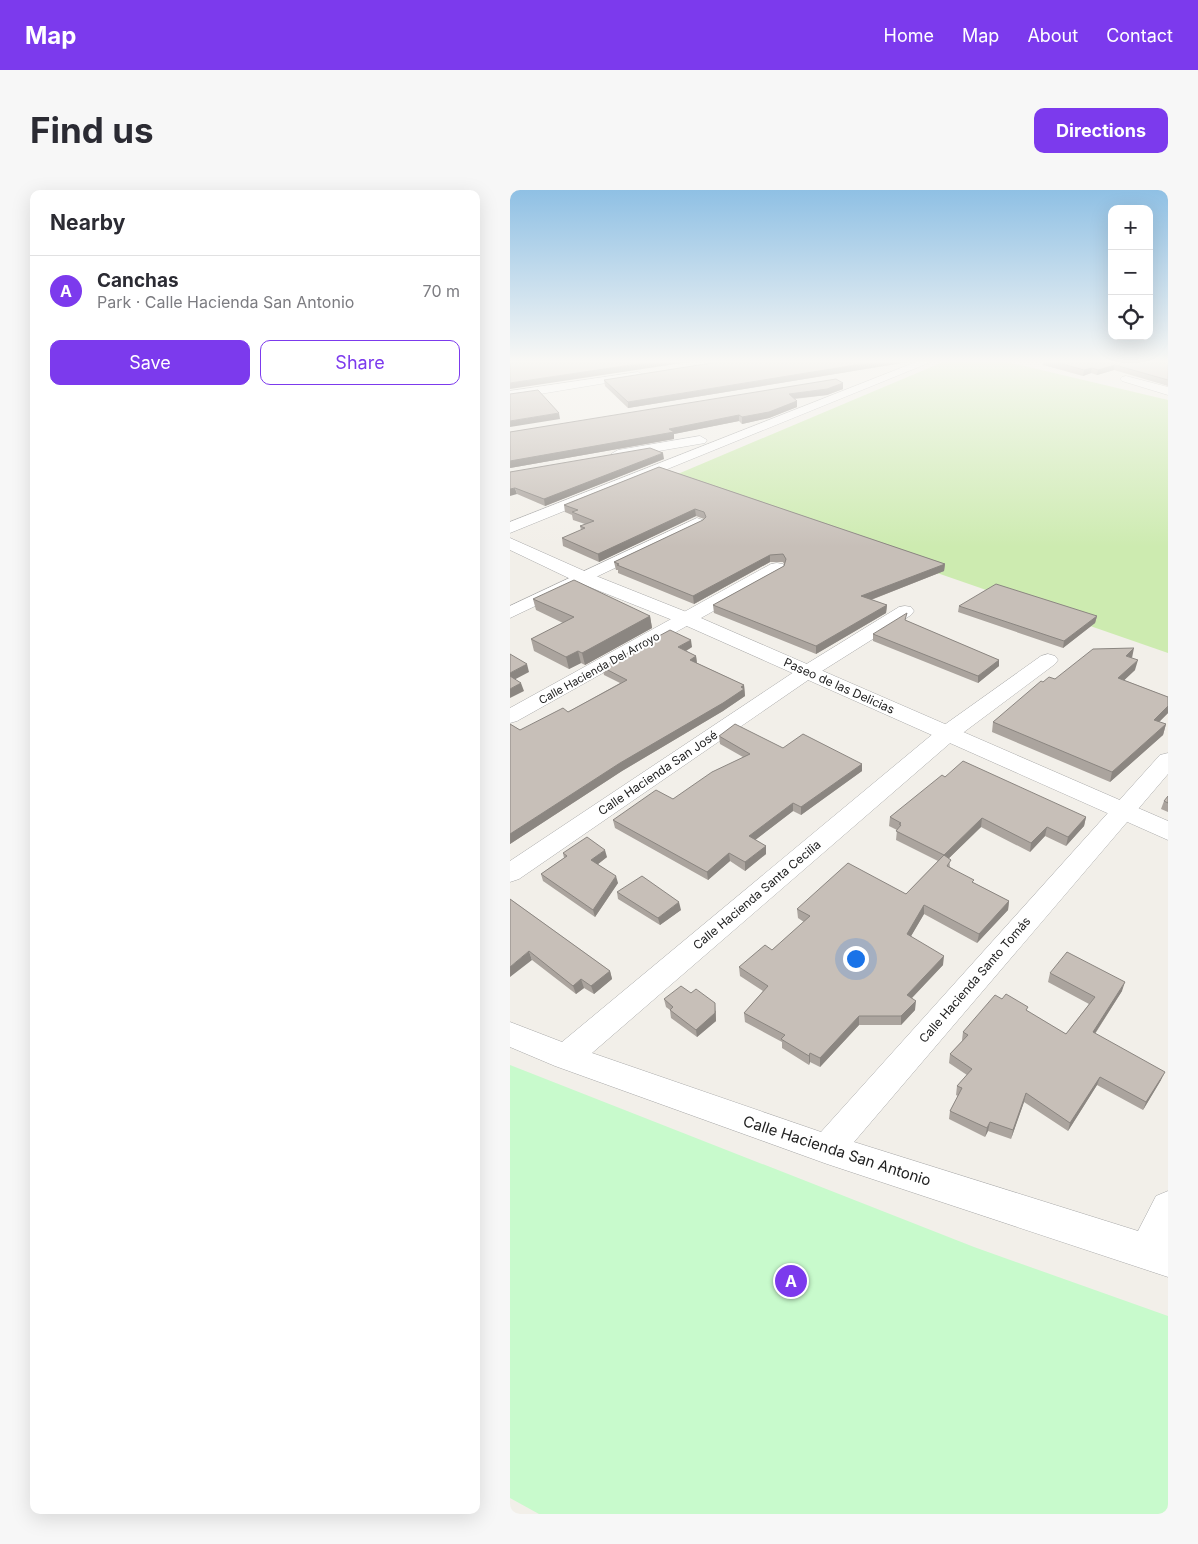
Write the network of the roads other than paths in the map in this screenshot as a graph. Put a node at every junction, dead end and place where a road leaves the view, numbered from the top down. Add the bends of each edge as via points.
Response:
1 (769, 424) edge
2 (748, 432) junction
3 (605, 457) edge
4 (697, 523) edge
5 (510, 528) edge
6 (510, 543) edge
7 (777, 568) edge
8 (584, 578) junction
9 (905, 611) dead end
10 (510, 613) edge
11 (687, 619) junction
12 (1048, 660) dead end
13 (807, 672) junction
14 (510, 717) edge
15 (948, 733) junction
16 (1168, 760) edge
17 (1122, 811) junction
18 (1168, 831) edge
19 (510, 873) edge
20 (510, 1034) edge
21 (566, 1057) junction
22 (827, 1149) junction
23 (1168, 1208) edge
24 (1157, 1255) edge

1 - 2 street
2 - 3 street
2 - 5 street
4 - 8 street
6 - 8 street, Paseo de las Delicias
7 - 11 street, Calle Hacienda Del Arroyo
8 - 10 street
8 - 11 street, Paseo de las Delicias
9 - 13 street, Calle Hacienda San José
11 - 13 street, Paseo de las Delicias
11 - 14 street, Calle Hacienda Del Arroyo
12 - 15 street, Calle Hacienda Santa Cecilia
13 - 15 street, Paseo de las Delicias
13 - 19 street, Calle Hacienda San José
15 - 17 street, Paseo de las Delicias
15 - 21 street, Calle Hacienda Santa Cecilia
16 - 17 street, Calle Hacienda Santo Tomás
17 - 18 street, Paseo de las Delicias
17 - 22 street, Calle Hacienda Santo Tomás
20 - 21 street, Calle Hacienda San Antonio
21 - 22 street, Calle Hacienda San Antonio
22 - 24 street, Calle Hacienda San Antonio
23 - 24 street

